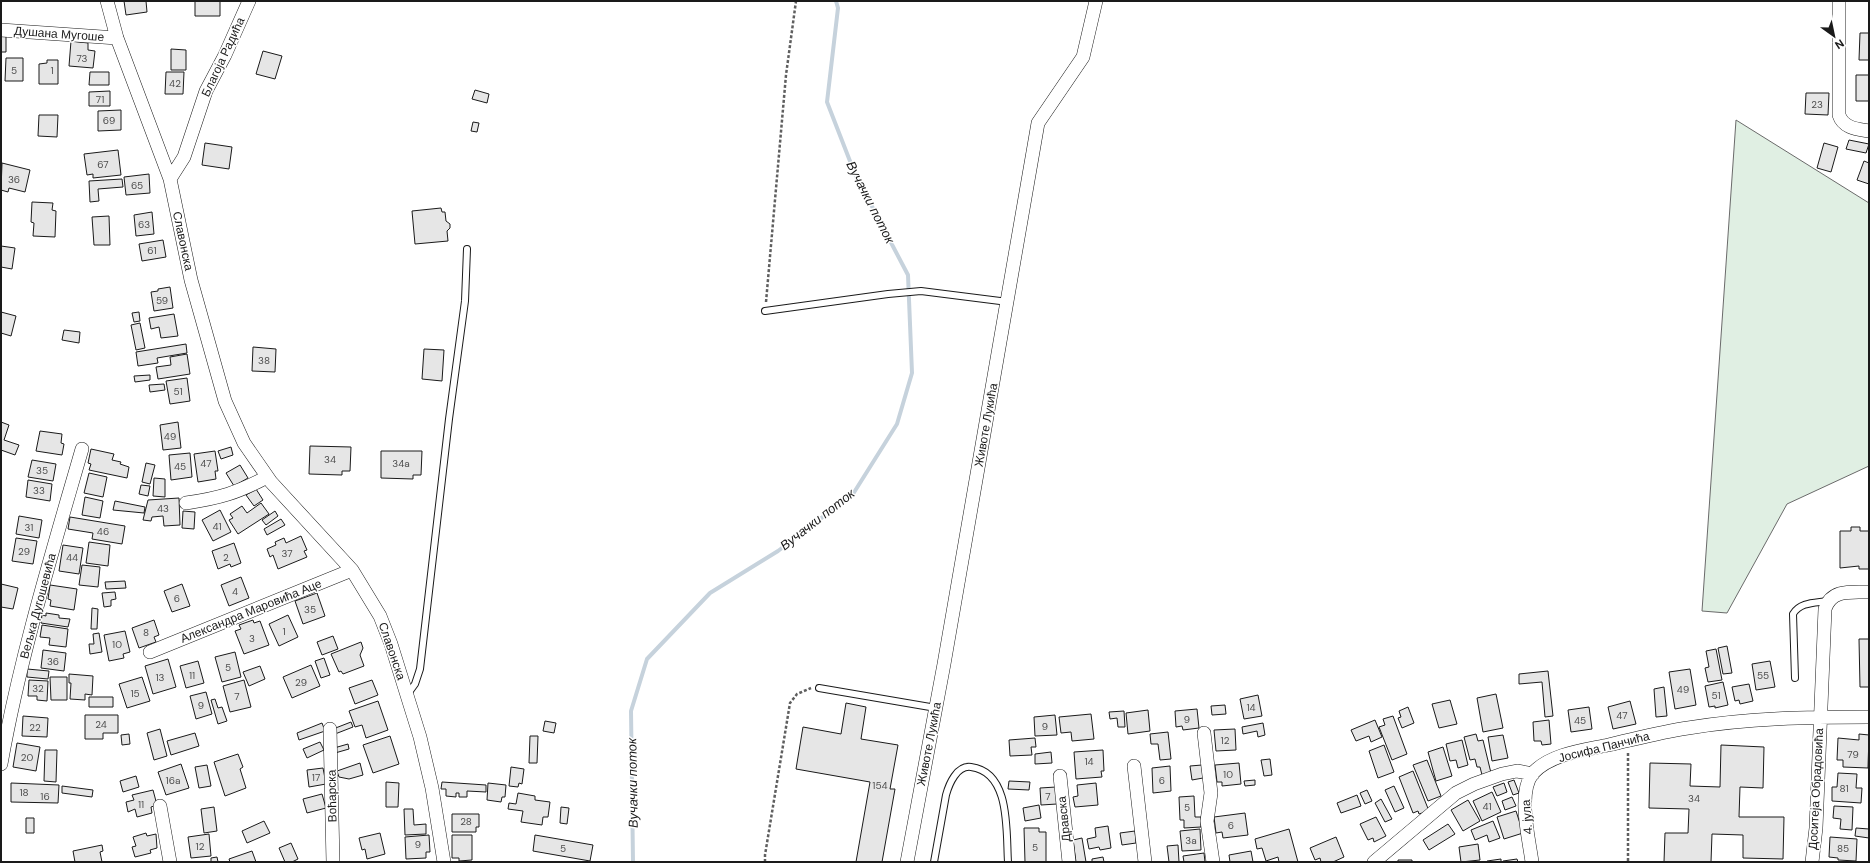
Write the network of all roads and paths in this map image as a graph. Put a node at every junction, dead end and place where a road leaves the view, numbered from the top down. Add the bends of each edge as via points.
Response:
1 (107, 1) edge
2 (249, 1) edge
3 (796, 1) edge
4 (1096, 1) edge
5 (1839, 1) edge
6 (1, 30) edge
7 (117, 38) junction
8 (1869, 131) edge
9 (170, 179) junction
10 (467, 249) dead end
11 (1008, 302) junction
12 (765, 311) joint
13 (82, 449) dead end
14 (267, 476) junction
15 (186, 503) dead end
16 (352, 570) junction
17 (1869, 592) edge
18 (1828, 601) junction
19 (150, 652) dead end
20 (1795, 678) dead end
21 (819, 688) joint
22 (407, 695) junction
23 (936, 708) junction
24 (1820, 718) junction
25 (1869, 718) edge
26 (330, 729) dead end
27 (1204, 733) dead end
28 (1628, 740) junction
29 (1, 764) edge
30 (1134, 766) dead end
31 (1533, 774) junction
32 (1060, 776) dead end
33 (160, 806) dead end
34 (170, 862) edge
35 (333, 862) edge
36 (444, 862) edge
37 (765, 862) edge
38 (907, 862) edge
39 (934, 862) edge
40 (1008, 862) edge
41 (1069, 862) edge
42 (1144, 862) edge
43 (1212, 862) edge
44 (1374, 862) edge
45 (1532, 862) edge
46 (1628, 862) edge
47 (1812, 862) edge

1 - 7 street, Славонска
2 - 9 street, Благоја Радића via 206,91 184,157
3 - 12 path via 786,75
4 - 11 street, Животе Лукића via 1083,57 1038,123
5 - 8 street via 1839,115 1845,124 1852,128
6 - 7 street, Душана Мугоше
7 - 9 street, Славонска
9 - 14 street, Славонска via 191,280 225,401 244,443
10 - 22 lane via 465,301 420,669 415,684
11 - 12 lane via 918,291
11 - 23 street, Животе Лукића
13 - 29 street, Вељка Дугошевића via 41,588
14 - 15 street via 240,491 218,498
14 - 16 street, Славонска
16 - 19 street, Александра Маровића Аце
16 - 22 street, Славонска via 380,616
17 - 18 street via 1844,592
18 - 20 lane via 1804,604 1797,607 1793,614
18 - 24 street via 1824,609
21 - 23 lane
21 - 37 path via 808,688 790,703
22 - 36 street, Славонска via 432,788
23 - 38 street, Животе Лукића
24 - 25 street, Доситеја Обрадовића
24 - 28 street, Јосифа Панчића via 1769,719 1688,728
24 - 47 street, Доситеја Обрадовића via 1816,828
26 - 35 street, Воћарска
27 - 43 street via 1211,793 1207,821
28 - 31 street, Јосифа Панчића via 1560,757
28 - 46 path
30 - 42 street
31 - 44 street via 1517,771 1502,774 1456,793
31 - 45 street, 4. јула via 1526,792 1525,806
32 - 41 street, Дравска
33 - 34 street
39 - 40 lane via 949,785 960,770 968,767 980,769 987,774 997,783 1002,794

